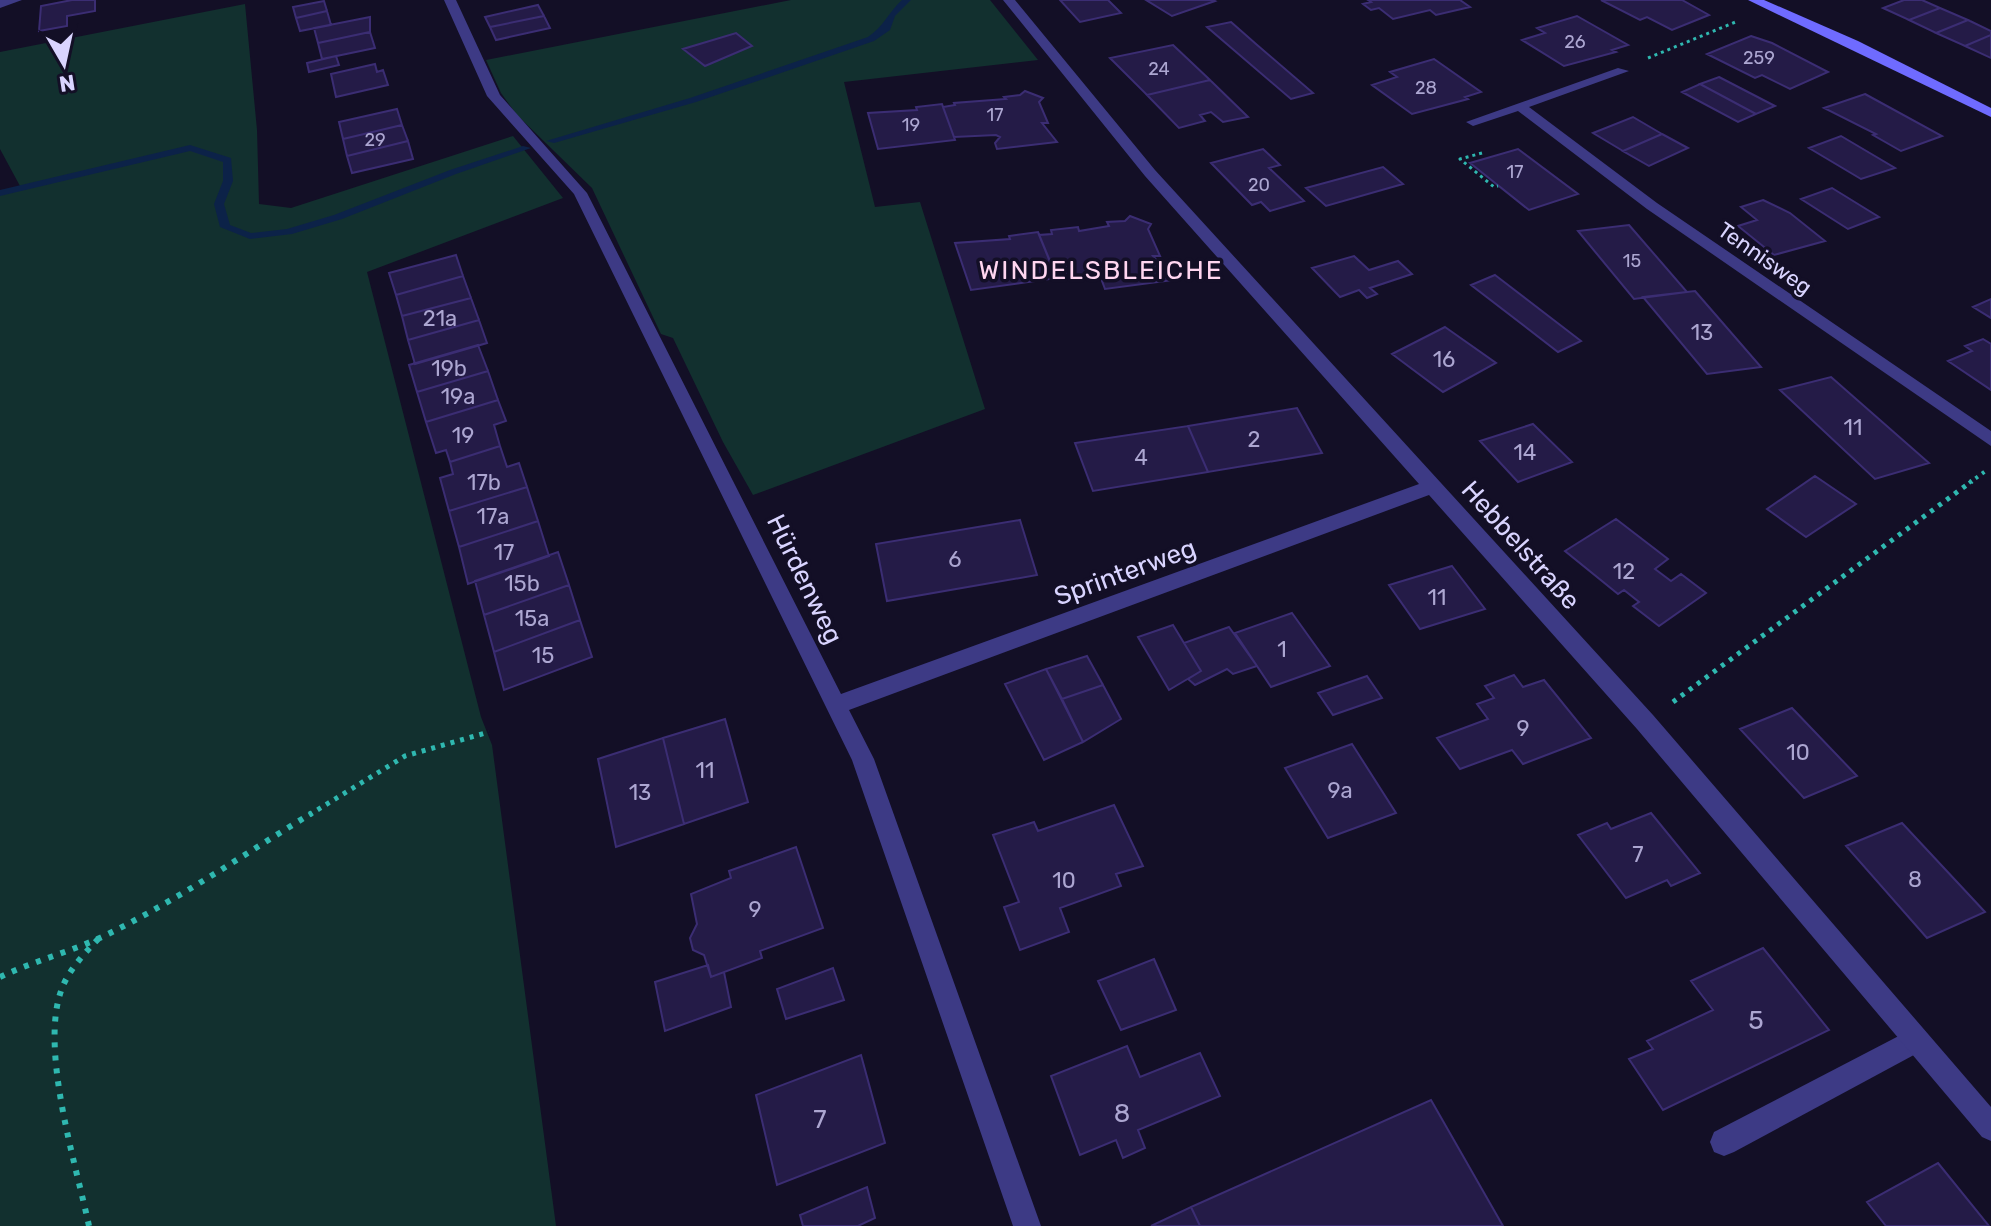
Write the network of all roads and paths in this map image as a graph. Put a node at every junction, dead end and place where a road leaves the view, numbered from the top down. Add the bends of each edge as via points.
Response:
1 (16, 0) edge
2 (450, 0) edge
3 (1009, 0) edge
4 (1754, 0) edge
5 (0, 4) edge
6 (1750, 16) dead end
7 (1623, 71) joint
8 (1519, 106) junction
9 (1991, 113) edge
10 (1473, 122) dead end
11 (1487, 151) dead end
12 (1498, 186) dead end
13 (1991, 440) edge
14 (1991, 467) edge
15 (1433, 486) junction
16 (834, 706) junction
17 (1645, 722) junction
18 (489, 732) dead end
19 (101, 937) junction
20 (0, 977) edge
21 (1916, 1040) junction
22 (1991, 1128) edge
23 (1724, 1142) dead end
24 (89, 1226) edge
25 (1027, 1226) edge

1 - 5 street
2 - 16 street, Hürdenweg via 494,96 580,193
3 - 15 street, Hebbelstraße via 1150,173
4 - 9 main road
6 - 7 path
7 - 8 street
8 - 10 street
8 - 13 street, Tennisweg via 1652,206
11 - 12 path via 1460,159
14 - 17 path
15 - 16 street, Sprinterweg
15 - 17 street, Hebbelstraße
16 - 25 street, Hürdenweg via 863,759
17 - 21 street, Hebbelstraße
18 - 19 path via 405,756
19 - 20 path
19 - 24 path via 77,962 59,995 53,1044
21 - 22 street, Hebbelstraße
21 - 23 street

